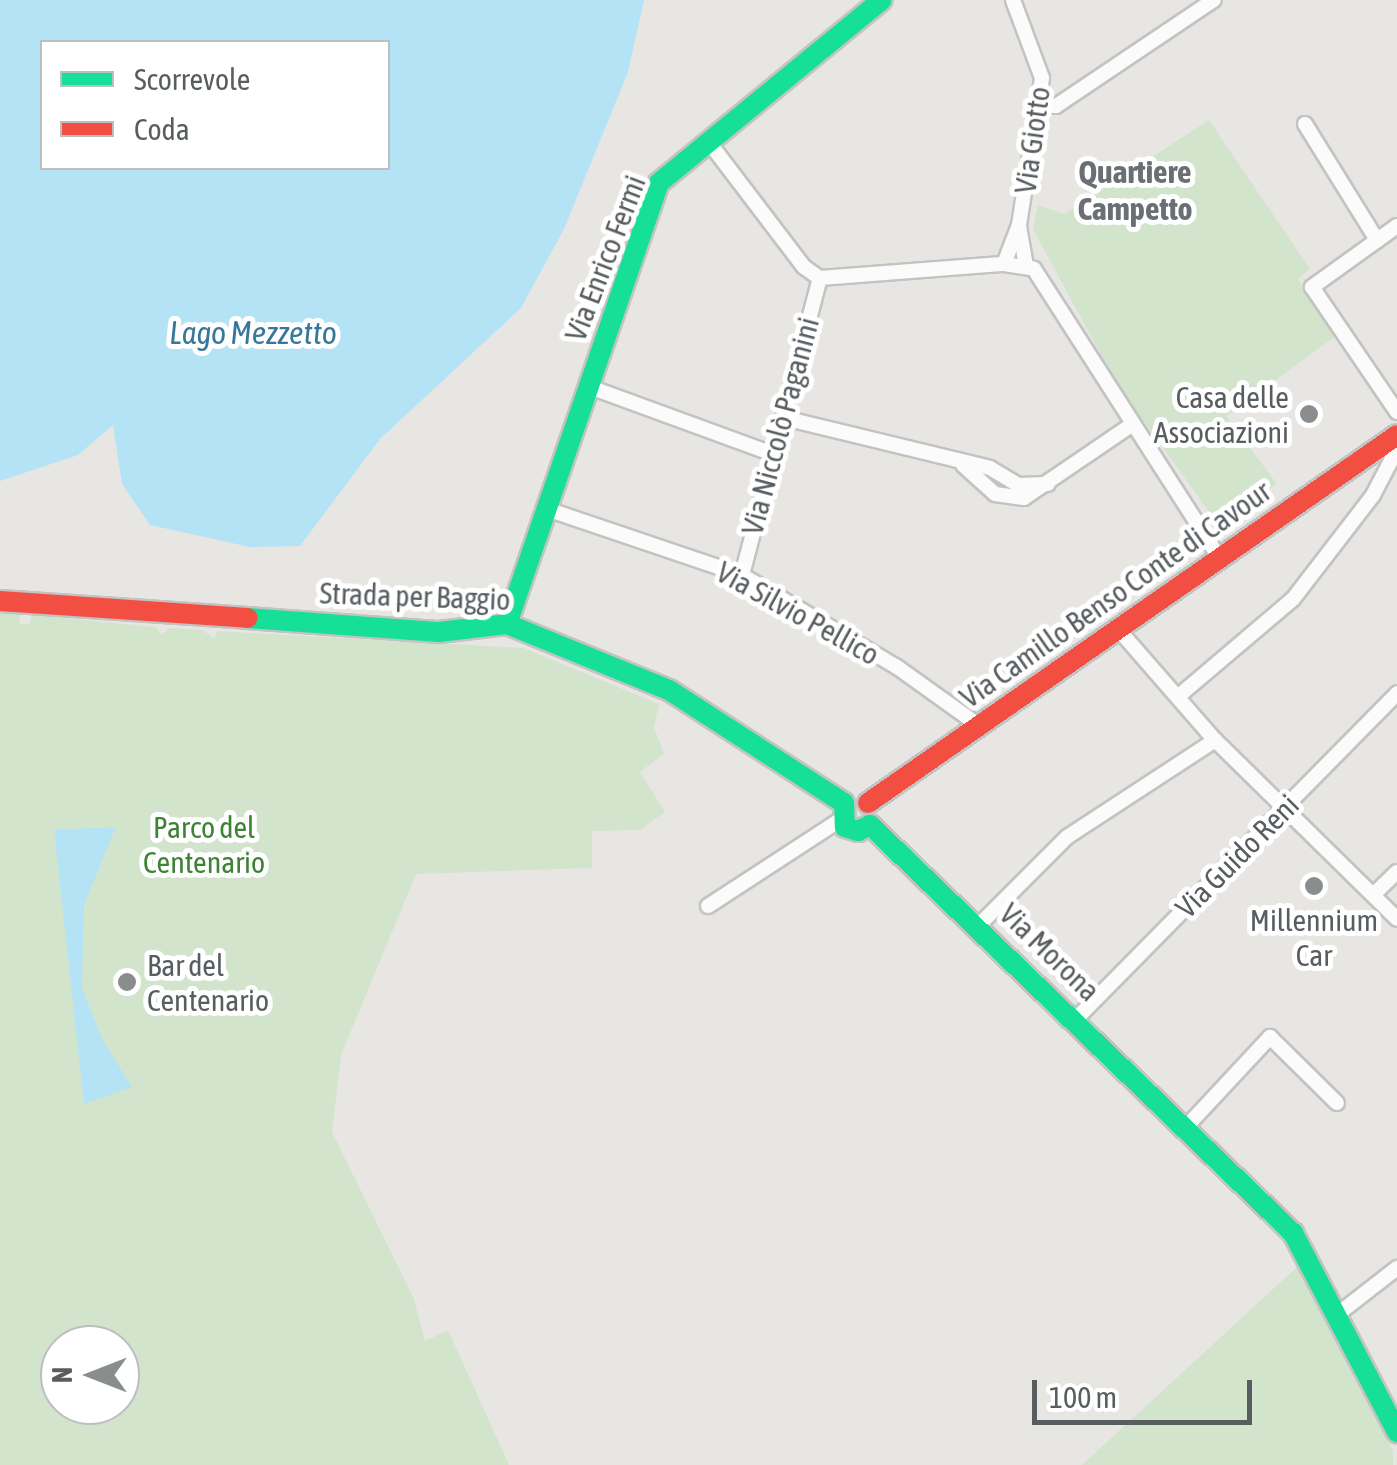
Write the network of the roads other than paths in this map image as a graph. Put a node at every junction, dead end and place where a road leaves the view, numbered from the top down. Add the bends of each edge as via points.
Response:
1 (882, 0) edge
2 (1014, 0) edge
3 (1214, 0) edge
4 (1038, 106) junction
5 (1305, 124) dead end
6 (708, 141) junction
7 (1019, 226) junction
8 (1397, 226) edge
9 (1378, 240) junction
10 (1004, 264) junction
11 (1026, 266) junction
12 (820, 278) junction
13 (588, 386) junction
14 (1397, 412) edge
15 (784, 418) junction
16 (1132, 424) junction
17 (1397, 435) edge
18 (1397, 449) edge
19 (773, 454) junction
20 (547, 509) junction
21 (1219, 557) junction
22 (742, 575) junction
23 (0, 601) edge
24 (508, 624) junction
25 (1118, 630) junction
26 (1397, 693) edge
27 (1181, 694) junction
28 (978, 725) junction
29 (1215, 740) junction
30 (868, 803) junction
31 (1284, 808) junction
32 (842, 812) junction
33 (870, 825) junction
34 (1397, 872) edge
35 (1373, 896) junction
36 (708, 906) dead end
37 (1397, 919) edge
38 (980, 925) junction
39 (1076, 1019) junction
40 (1337, 1103) dead end
41 (1187, 1126) junction
42 (1397, 1268) edge
43 (1338, 1314) junction
44 (1397, 1432) edge

1 - 6 street, Via Enrico Fermi
2 - 4 street, Via Giotto via 1042,68
3 - 4 street via 1056,106
4 - 7 street, Via Giotto
5 - 9 street
6 - 12 street via 804,267
6 - 13 street, Via Enrico Fermi via 660,183
7 - 10 street, Via Giotto
7 - 11 street, Via Giotto
8 - 9 street
9 - 14 street via 1312,287
10 - 11 street
10 - 12 street
11 - 16 street via 1042,277
12 - 15 street, Via Niccolò Paganini
13 - 19 street
13 - 20 street, Via Enrico Fermi
15 - 16 street via 963,465 1002,498 1024,498
15 - 19 street, Via Niccolò Paganini
16 - 21 street
17 - 21 street, Via Camillo Benso Conte di Cavour
18 - 27 street via 1373,496 1294,599
19 - 22 street, Via Niccolò Paganini
20 - 22 street, Via Silvio Pellico
20 - 24 street, Via Enrico Fermi
21 - 25 street, Via Camillo Benso Conte di Cavour
22 - 28 street, Via Silvio Pellico via 897,667
23 - 24 street, Strada per Baggio via 439,632
24 - 32 street, Strada per Baggio via 669,690
25 - 27 street
25 - 28 street, Via Camillo Benso Conte di Cavour
26 - 31 street, Via Guido Reni
27 - 29 street
28 - 30 street, Via Camillo Benso Conte di Cavour
29 - 31 street
29 - 38 street via 1067,837
30 - 32 street via 856,798
30 - 33 street
31 - 35 street
31 - 39 street, Via Guido Reni
32 - 33 street via 854,831
32 - 36 street
33 - 38 street, Via Morona
34 - 35 street
35 - 37 street
38 - 39 street, Via Morona
39 - 41 street, Via Morona
40 - 41 street via 1270,1037
41 - 43 street, Via Morona via 1292,1233
42 - 43 street
43 - 44 street, Via Morona

